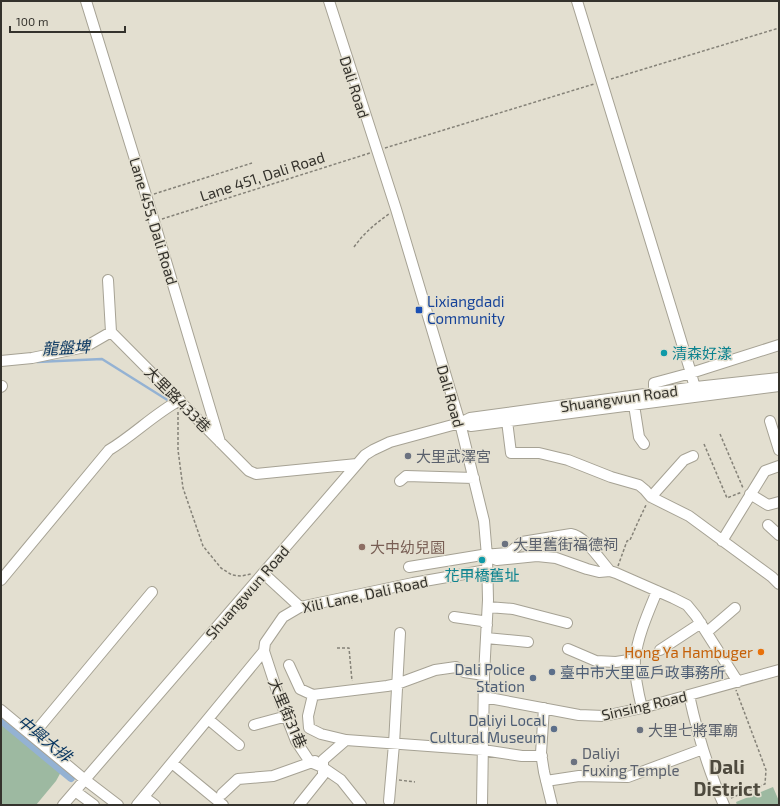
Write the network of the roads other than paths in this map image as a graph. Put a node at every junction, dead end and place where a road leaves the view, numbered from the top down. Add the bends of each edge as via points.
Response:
1 (86, 1) edge
2 (329, 1) edge
3 (577, 1) edge
4 (108, 280) dead end
5 (110, 332) junction
6 (779, 345) edge
7 (1, 361) edge
8 (692, 373) junction
9 (779, 378) edge
10 (779, 386) edge
11 (696, 392) junction
12 (654, 394) junction
13 (180, 400) junction
14 (634, 405) junction
15 (507, 421) junction
16 (770, 421) dead end
17 (460, 423) junction
18 (220, 442) junction
19 (644, 444) dead end
20 (779, 450) edge
21 (692, 456) dead end
22 (357, 464) junction
23 (779, 466) edge
24 (474, 478) junction
25 (400, 481) dead end
26 (750, 494) junction
27 (651, 497) junction
28 (779, 502) edge
29 (768, 525) dead end
30 (779, 535) edge
31 (722, 541) junction
32 (487, 556) junction
33 (409, 567) dead end
34 (487, 570) junction
35 (613, 572) junction
36 (262, 573) junction
37 (777, 578) edge
38 (1, 580) edge
39 (657, 591) junction
40 (152, 592) dead end
41 (488, 606) junction
42 (300, 607) junction
43 (736, 608) dead end
44 (454, 617) dead end
45 (567, 623) dead end
46 (487, 625) junction
47 (704, 628) junction
48 (400, 633) dead end
49 (486, 638) junction
50 (528, 642) dead end
51 (568, 648) dead end
52 (660, 650) dead end
53 (264, 651) junction
54 (635, 659) junction
55 (289, 665) dead end
56 (779, 670) edge
57 (484, 675) junction
58 (736, 682) junction
59 (397, 684) junction
60 (312, 694) junction
61 (689, 695) junction
62 (484, 697) junction
63 (544, 708) junction
64 (642, 708) junction
65 (1, 710) edge
66 (286, 716) junction
67 (208, 719) junction
68 (254, 725) dead end
69 (32, 736) junction
70 (346, 740) junction
71 (394, 744) junction
72 (240, 745) dead end
73 (483, 750) junction
74 (703, 750) junction
75 (542, 756) junction
76 (310, 762) junction
77 (322, 763) junction
78 (172, 764) junction
79 (84, 779) junction
80 (546, 781) junction
81 (75, 791) junction
82 (222, 794) dead end
83 (144, 797) junction
84 (390, 801) dead end
85 (723, 803) edge
86 (63, 805) edge
87 (94, 805) edge
88 (118, 805) edge
89 (137, 805) edge
90 (155, 805) edge
91 (223, 805) edge
92 (298, 805) edge
93 (360, 805) edge
94 (482, 805) edge
95 (552, 805) edge

1 - 18 street, Lane 455, Dali Road
2 - 17 street, Dali Road via 396,209
3 - 8 street
4 - 5 street
5 - 7 street via 85,347 32,358
5 - 13 street, 大里路433巷
6 - 8 street
8 - 11 street
8 - 12 street via 654,383
9 - 11 street, Shuangwun Road
10 - 11 street, Shuangwun Road
11 - 12 street, Shuangwun Road
11 - 14 street, Shuangwun Road
12 - 17 street, Shuangwun Road via 470,418
13 - 18 street, 大里路433巷
13 - 38 street via 109,450
14 - 15 street, Shuangwun Road
14 - 19 street via 639,437
15 - 17 street, Shuangwun Road via 471,426
15 - 27 street via 512,453 538,453 568,460 639,486
16 - 20 street
17 - 22 street, Shuangwun Road via 390,442 373,450
17 - 24 street, Dali Road
18 - 22 street, 大里路433巷 via 249,471 256,474
21 - 27 street via 684,460
22 - 36 street, Shuangwun Road
23 - 26 street via 764,470
24 - 25 street via 406,476
24 - 32 street, Dali Road via 484,521
26 - 28 street via 768,505
26 - 31 street
27 - 31 street via 689,516
29 - 30 street
31 - 37 street
32 - 33 street
32 - 34 street, Dali Road
32 - 35 street via 497,560 549,557 599,572
32 - 35 street via 509,553 522,542 574,535 586,543
34 - 41 street, Dali Road
34 - 42 street, Xili Lane, Dali Road
35 - 39 street
36 - 42 street
36 - 79 street, Shuangwun Road
39 - 47 street via 686,605
39 - 54 street via 643,626
40 - 69 street
41 - 45 street via 513,609
41 - 46 street, Dali Road
42 - 53 street, Xili Lane, Dali Road via 283,617 265,643
43 - 47 street
44 - 46 street via 482,621
46 - 49 street, Dali Road
47 - 52 street
47 - 58 street
48 - 59 street
49 - 50 street
49 - 57 street, Dali Road
51 - 54 street via 596,661 616,662
53 - 66 street, 大里街31巷
53 - 67 street, Xili Lane, Dali Road
54 - 64 street
55 - 60 street via 300,689
56 - 58 street, Sinsing Road
57 - 59 street via 464,672 456,667 435,670
57 - 62 street, Dali Road
58 - 61 street, Sinsing Road
59 - 60 street
59 - 71 street
60 - 70 street via 308,716 309,728 321,734
61 - 64 street, Sinsing Road
61 - 74 street
62 - 63 street, Sinsing Road
62 - 73 street, Dali Road
63 - 64 street, Sinsing Road via 595,716
63 - 75 street
65 - 69 street
66 - 68 street
66 - 76 street, 大里街31巷 via 296,741
67 - 72 street
67 - 78 street, Xili Lane, Dali Road
69 - 79 street
70 - 71 street
70 - 77 street
71 - 73 street
71 - 84 street
73 - 75 street via 522,756
73 - 94 street, Dali Road
74 - 80 street via 628,778 579,776
74 - 85 street
75 - 80 street
76 - 77 street, 大里街31巷
76 - 82 street via 273,776 238,779
77 - 92 street via 323,776
77 - 93 street, 大里街31巷 via 341,780
78 - 83 street, Xili Lane, Dali Road
78 - 91 street
79 - 81 street, Shuangwun Road
79 - 88 street
80 - 95 street
81 - 86 street, Shuangwun Road
81 - 87 street
83 - 89 street, Xili Lane, Dali Road
83 - 90 street

